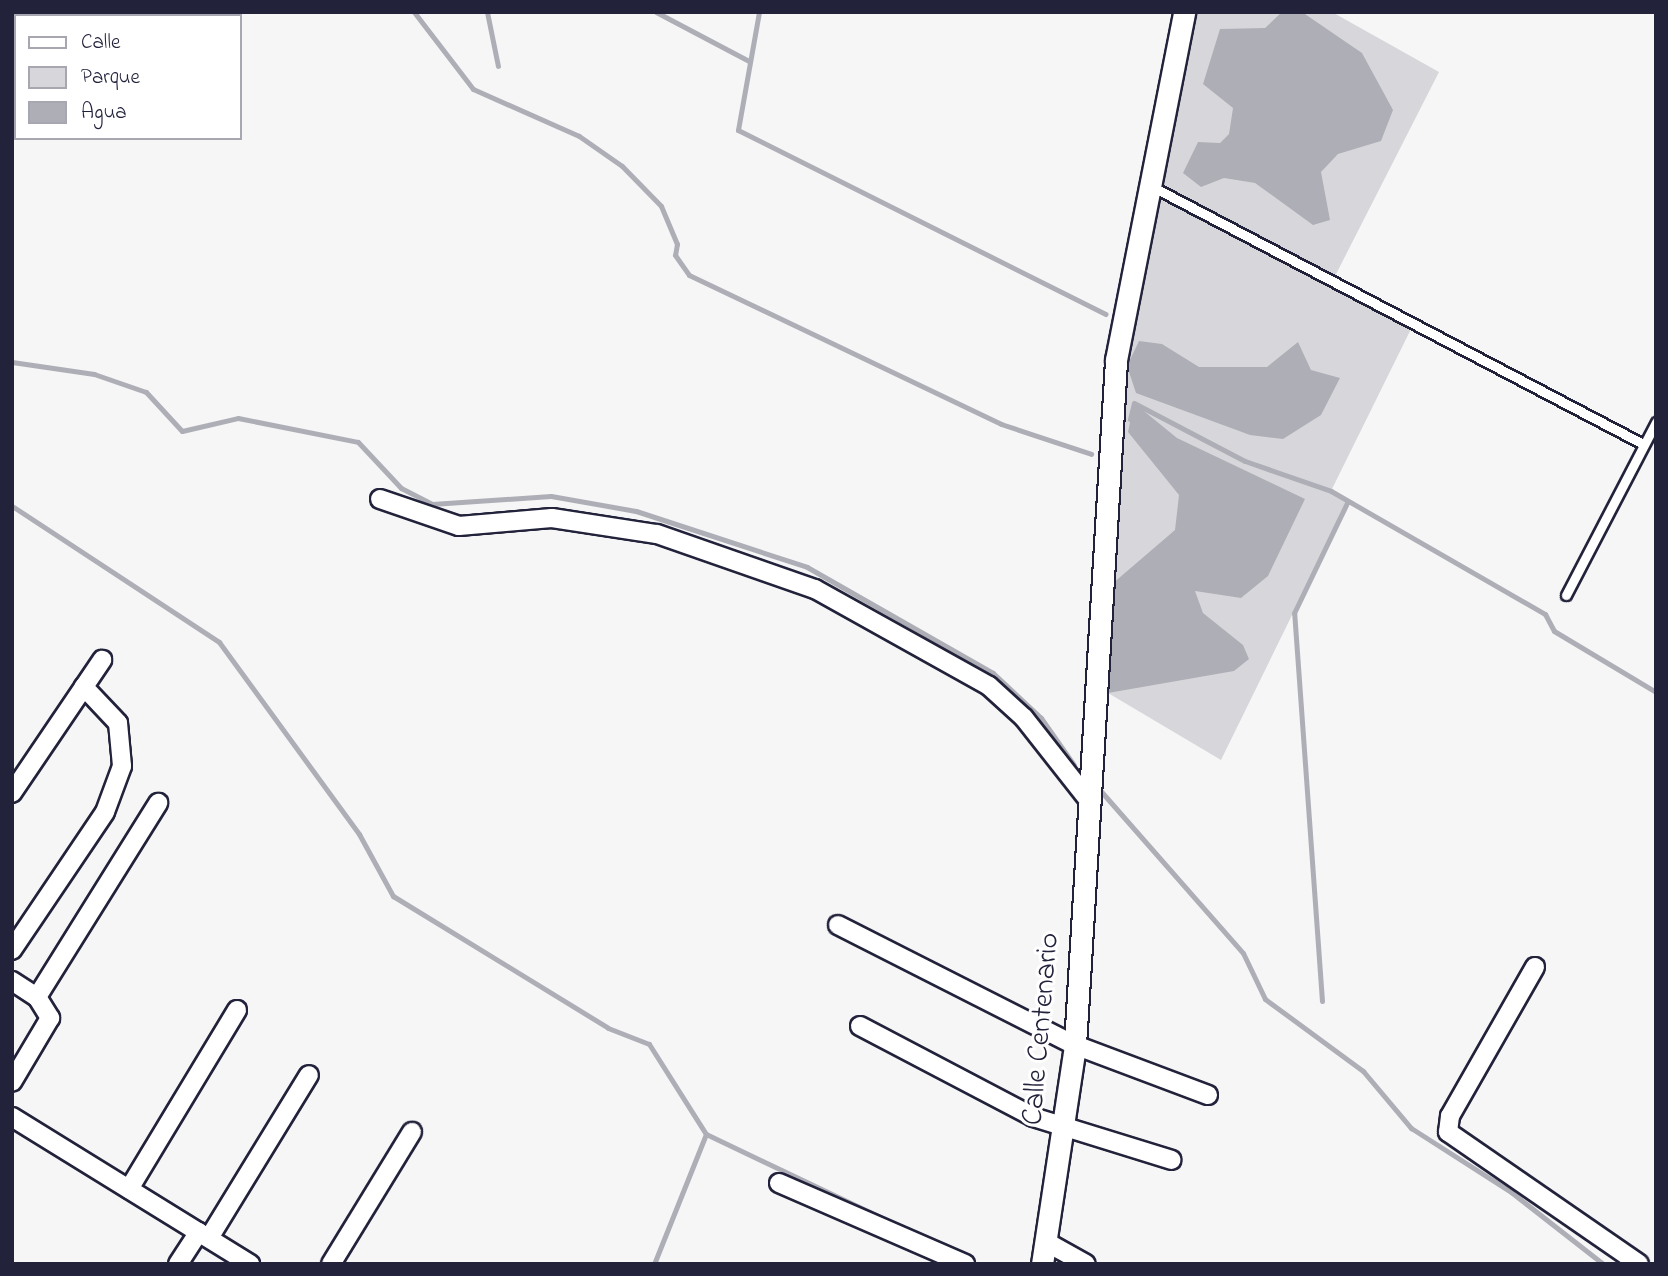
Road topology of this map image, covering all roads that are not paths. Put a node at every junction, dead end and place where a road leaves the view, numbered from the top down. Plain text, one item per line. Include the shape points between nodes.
1 (1184, 12) edge
2 (1149, 185) junction
3 (1656, 422) edge
4 (1643, 444) junction
5 (380, 499) dead end
6 (1566, 595) dead end
7 (102, 660) dead end
8 (84, 687) junction
9 (12, 793) edge
10 (1087, 798) junction
11 (158, 803) dead end
12 (838, 925) dead end
13 (12, 950) edge
14 (1535, 967) dead end
15 (12, 981) edge
16 (37, 997) junction
17 (237, 1010) dead end
18 (860, 1026) dead end
19 (1075, 1045) junction
20 (309, 1075) dead end
21 (12, 1082) edge
22 (1208, 1095) dead end
23 (12, 1117) edge
24 (1064, 1126) junction
25 (412, 1132) dead end
26 (1172, 1160) dead end
27 (779, 1183) dead end
28 (129, 1189) junction
29 (204, 1235) junction
30 (1048, 1243) junction
31 (178, 1264) edge
32 (250, 1264) edge
33 (331, 1264) edge
34 (965, 1264) edge
35 (1042, 1264) edge
36 (1086, 1264) edge
37 (1639, 1264) edge

1 - 2 street, Calle Centenario
2 - 4 lane
2 - 10 street, Calle Centenario via 1111,414
3 - 4 lane
4 - 6 lane
5 - 10 street via 459,526 552,518 657,534 815,589 989,686 1024,718
7 - 8 street
8 - 9 street
8 - 13 street via 118,723 122,765 104,812
10 - 19 street, Calle Centenario
11 - 16 street
12 - 19 street
14 - 37 street via 1450,1116 1448,1132
15 - 16 street
16 - 21 street via 49,1011 49,1025
17 - 28 street
18 - 24 street via 1033,1116
19 - 22 street
19 - 24 street, Calle Centenario
20 - 29 street
23 - 28 street
24 - 26 street
24 - 30 street, Calle Centenario
25 - 33 street
27 - 34 street
28 - 29 street
29 - 31 street
29 - 32 street
30 - 35 street, Calle Centenario
30 - 36 street

